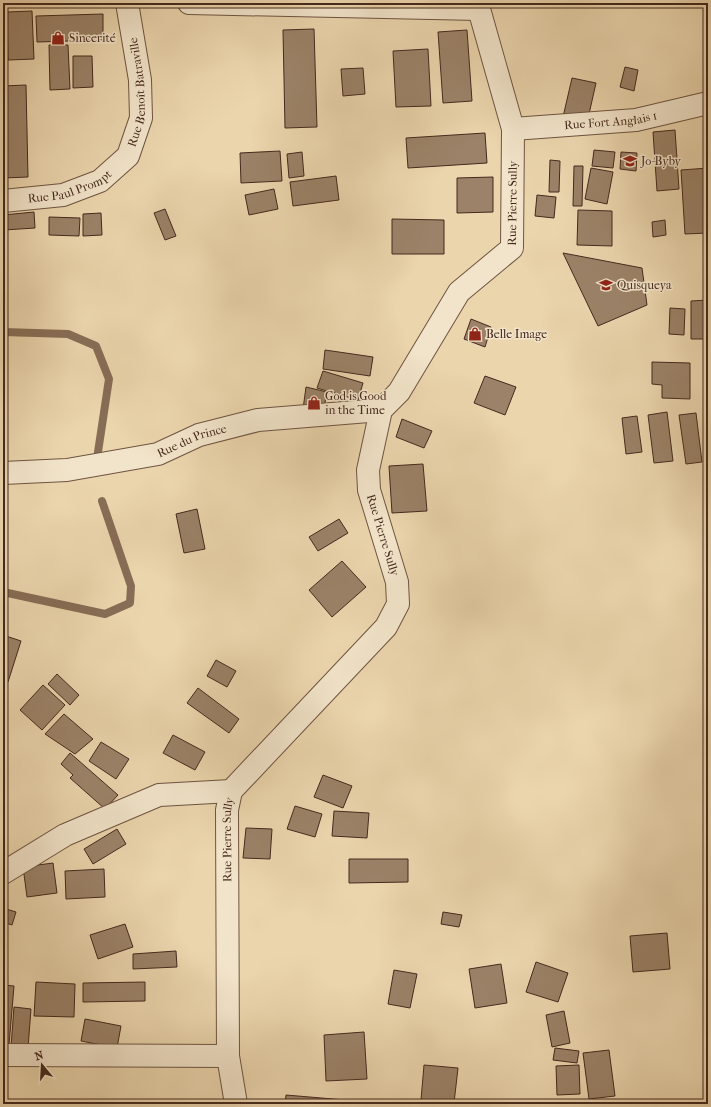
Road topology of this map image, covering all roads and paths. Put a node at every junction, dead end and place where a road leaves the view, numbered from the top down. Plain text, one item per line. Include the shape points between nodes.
1 (127, 3) edge
2 (189, 3) edge
3 (479, 6) edge
4 (708, 103) edge
5 (512, 129) junction
6 (128, 156) joint
7 (3, 201) edge
8 (381, 410) junction
9 (3, 473) edge
10 (231, 791) junction
11 (3, 873) edge
12 (3, 1055) edge
13 (228, 1056) junction
14 (236, 1104) edge

1 - 6 street, Rue Benoît Batraville via 140,80 141,118
2 - 3 street
3 - 5 street, Rue Pierre Sully
4 - 5 street, Rue Fort Anglais 1 via 636,120
5 - 8 street, Rue Pierre Sully via 512,248 459,292 399,392
6 - 7 street, Rue Paul Prompt via 100,181 63,195
8 - 9 street, Rue du Prince via 258,420 199,435 158,454 67,470
8 - 10 street, Rue Pierre Sully via 368,470 369,490 397,582 398,604 386,627
10 - 11 street via 159,795 65,835
10 - 13 street, Rue Pierre Sully via 227,810
12 - 13 street
13 - 14 street, Rue Pierre Sully

